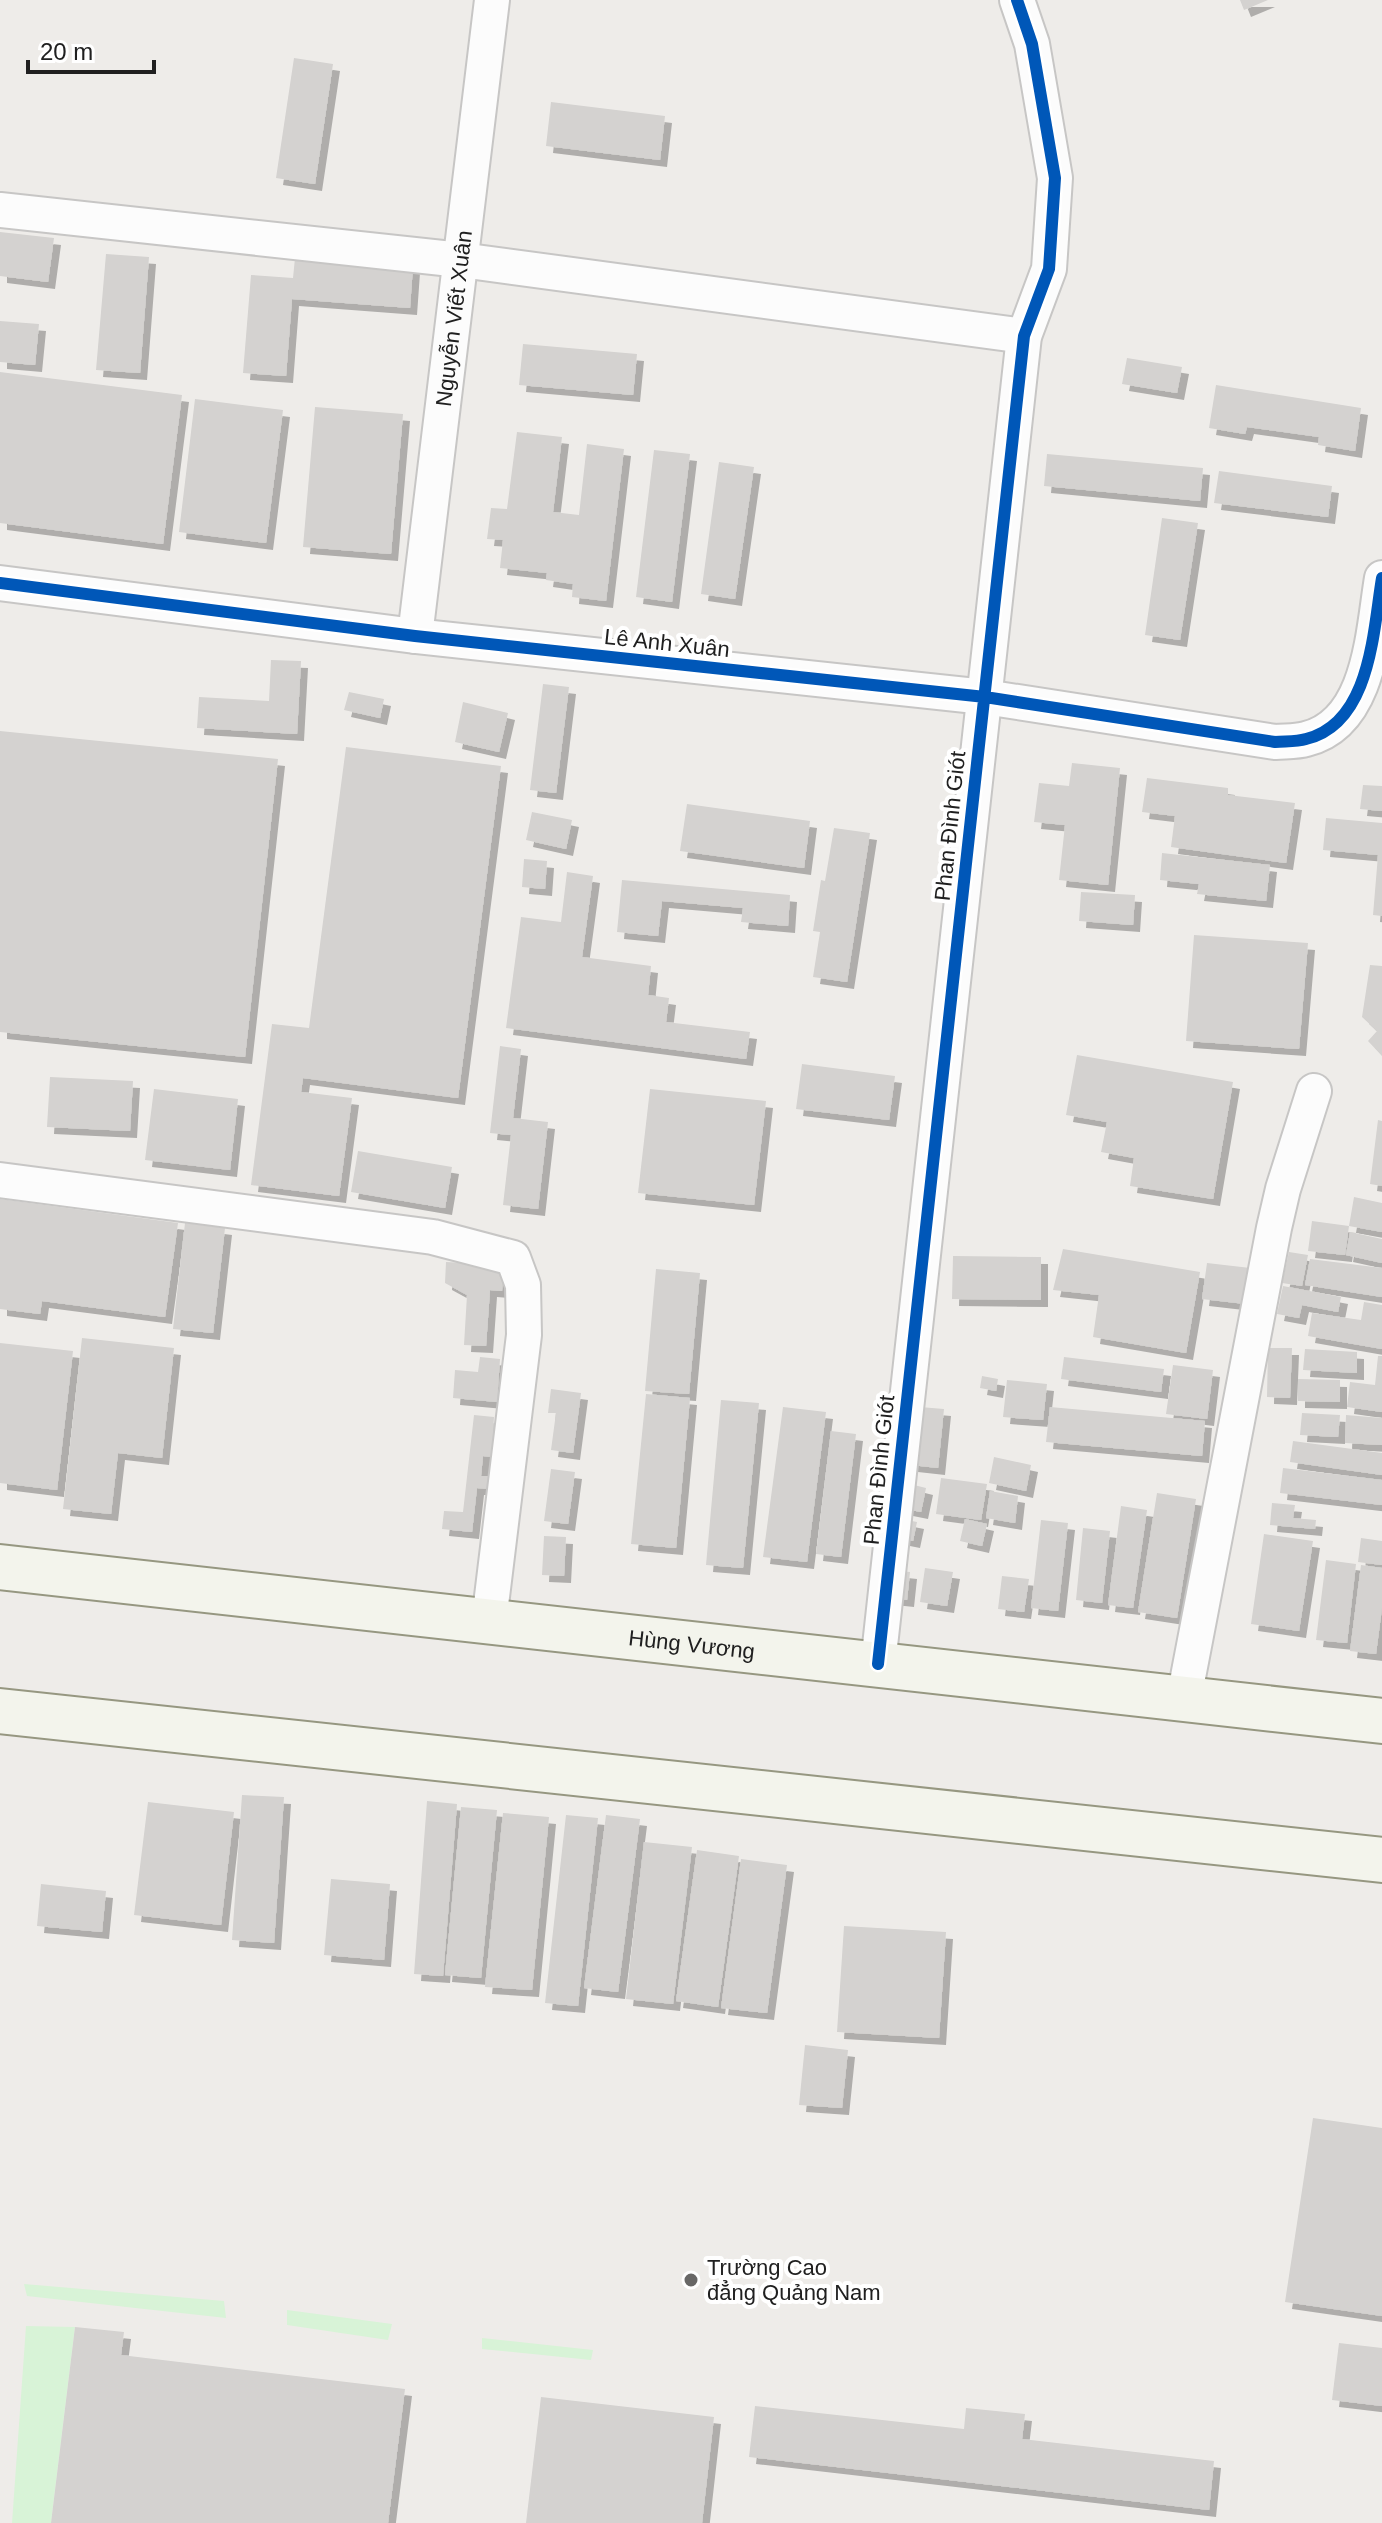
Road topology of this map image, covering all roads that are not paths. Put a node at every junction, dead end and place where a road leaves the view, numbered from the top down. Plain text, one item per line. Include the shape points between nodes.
1 (492, 0) edge
2 (1017, 0) edge
3 (0, 210) edge
4 (461, 260) junction
5 (1024, 336) junction
6 (1382, 578) edge
7 (0, 583) edge
8 (415, 636) junction
9 (985, 697) junction
10 (1314, 1091) dead end
11 (0, 1180) edge
12 (0, 1567) edge
13 (489, 1621) junction
14 (878, 1664) junction
15 (1184, 1698) junction
16 (0, 1711) edge
17 (1382, 1721) edge
18 (1382, 1860) edge

1 - 4 street, Nguyễn Viết Xuân
2 - 5 street, Phan Đình Giót via 1032,44 1055,178 1049,269
3 - 4 street
4 - 5 street
4 - 8 street, Nguyễn Viết Xuân
5 - 9 street, Phan Đình Giót
6 - 9 street, Lê Anh Xuân via 1356,699 1327,731 1306,739 1275,742
7 - 8 street, Lê Anh Xuân
8 - 9 street, Lê Anh Xuân
9 - 14 street, Phan Đình Giót
10 - 15 street via 1274,1228
11 - 13 street via 433,1237 513,1258 523,1285 524,1335
12 - 13 main road, Hùng Vương
13 - 14 main road, Hùng Vương
14 - 15 main road, Hùng Vương
15 - 17 main road, Hùng Vương
16 - 18 main road

